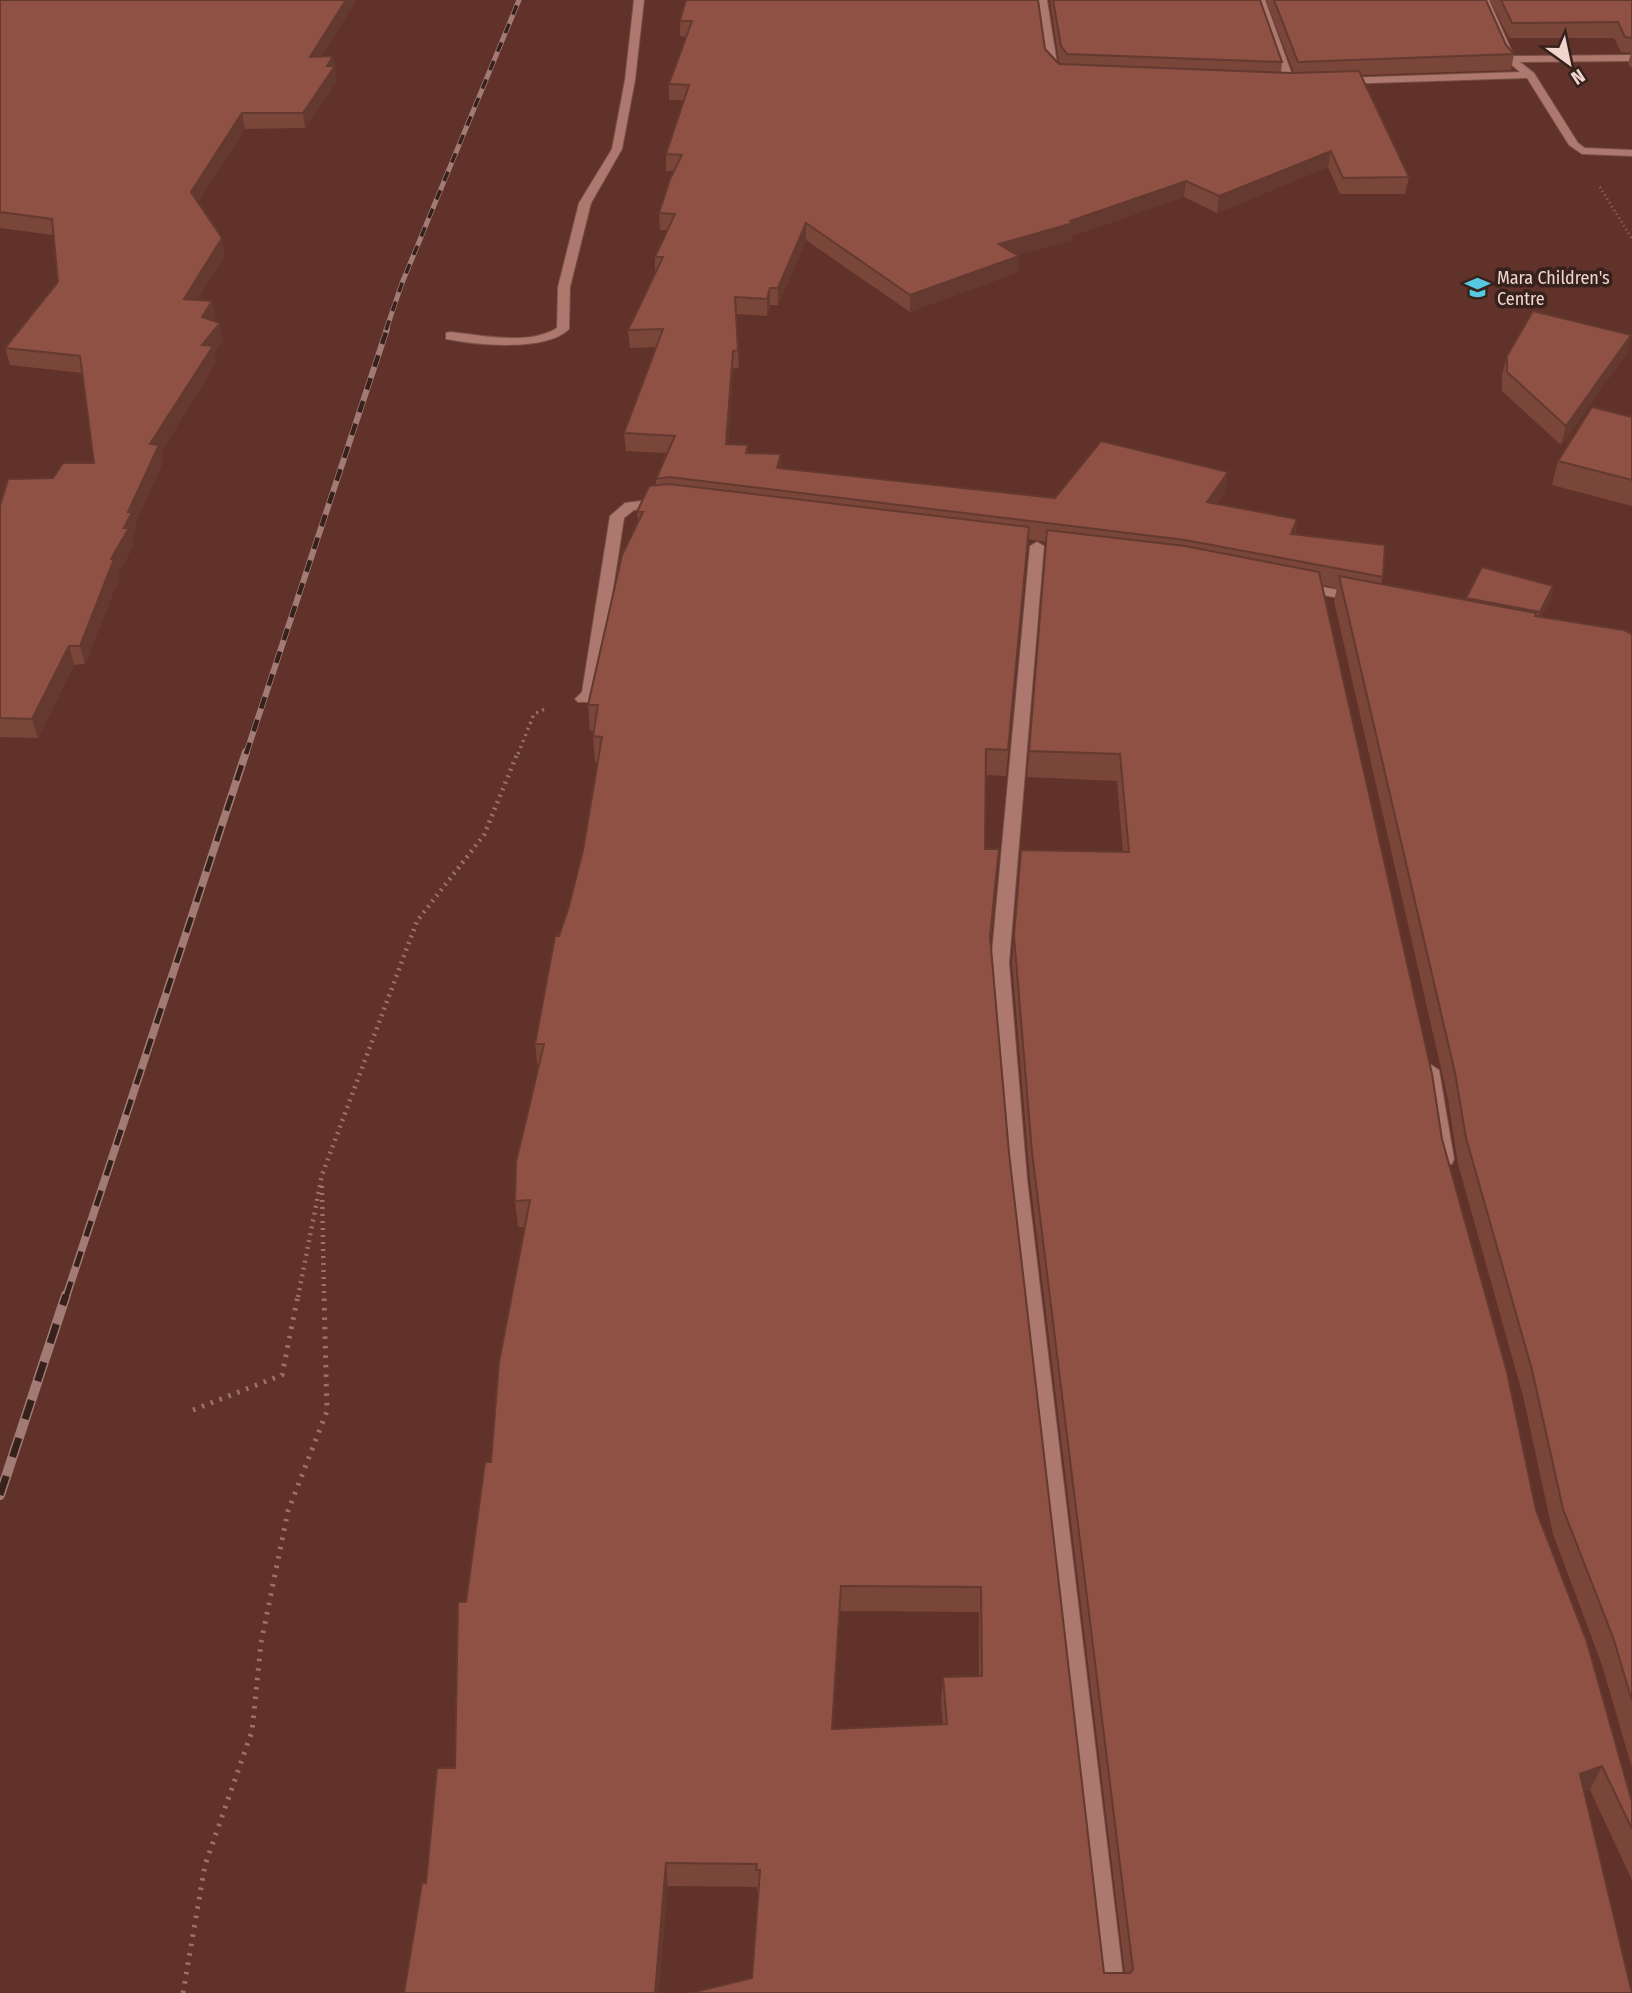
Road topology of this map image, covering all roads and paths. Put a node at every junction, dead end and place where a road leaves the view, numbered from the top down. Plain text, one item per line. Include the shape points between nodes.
1 (639, 0) edge
2 (1042, 0) edge
3 (1260, 0) edge
4 (1483, 0) edge
5 (1632, 58) edge
6 (1510, 59) junction
7 (1530, 75) junction
8 (1067, 76) edge
9 (1330, 81) edge
10 (1277, 82) edge
11 (1317, 82) edge
12 (1290, 83) junction
13 (1582, 151) junction
14 (1632, 153) edge
15 (1632, 239) edge
16 (450, 336) dead end
17 (681, 503) edge
18 (1037, 546) dead end
19 (1282, 583) edge
20 (1323, 592) junction
21 (1378, 602) edge
22 (1329, 618) edge
23 (583, 699) joint
24 (1424, 1047) edge
25 (322, 1175) junction
26 (1449, 1178) edge
27 (193, 1410) dead end
28 (183, 1993) edge
29 (1112, 1993) edge

1 - 16 street via 631,80 617,149 585,203 564,287 562,329 550,337 523,340
2 - 8 street via 1052,64
3 - 12 street
4 - 6 street
5 - 6 street
6 - 7 street
7 - 9 street
7 - 13 street
10 - 12 street
11 - 12 street
13 - 14 street
13 - 15 path
17 - 23 street via 629,506 617,516 589,693
18 - 29 street via 1000,963 1018,1179
19 - 20 street
20 - 21 street
20 - 22 street
23 - 25 path via 534,715 484,835 423,910
24 - 26 street
25 - 27 path via 282,1375
25 - 28 path via 327,1411 288,1511 261,1643 251,1731 205,1865

